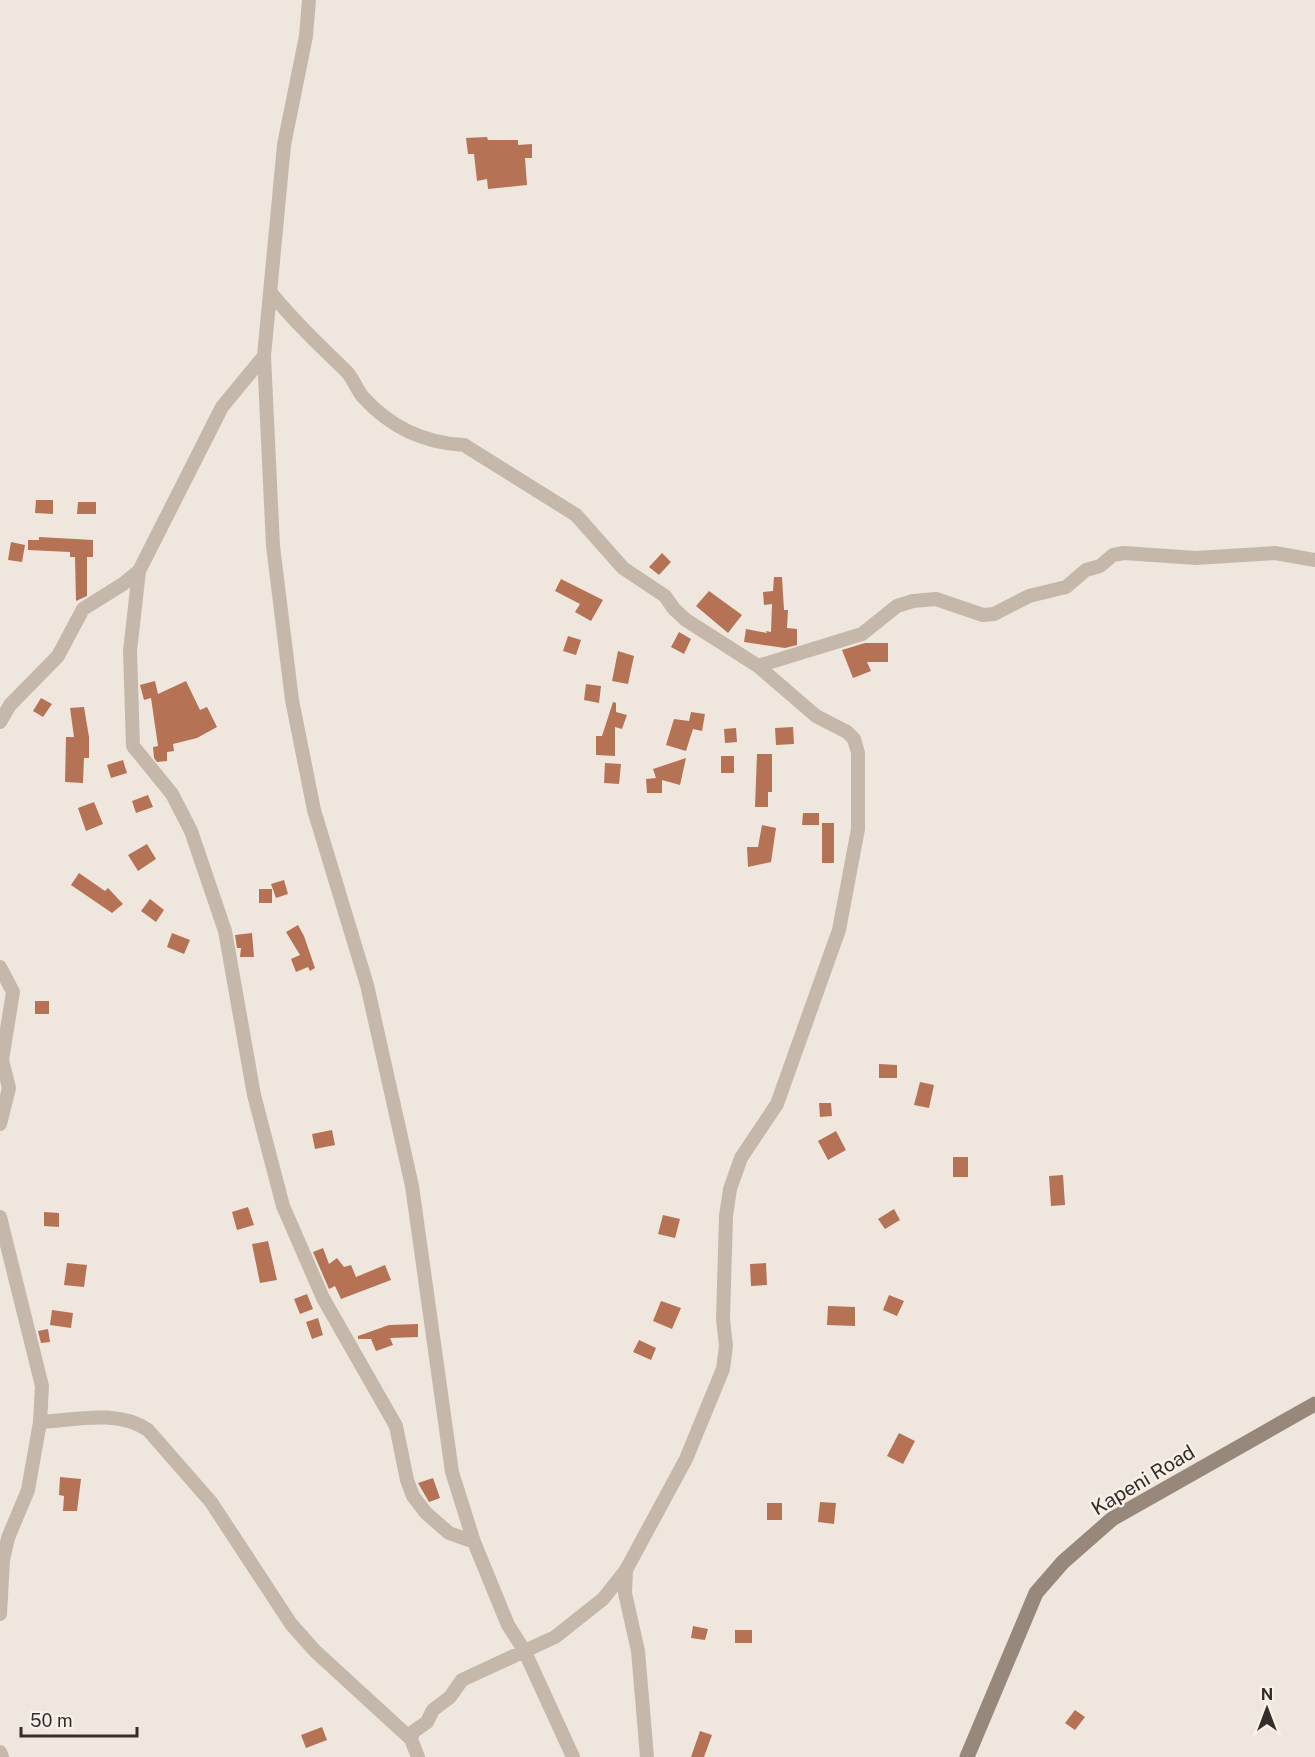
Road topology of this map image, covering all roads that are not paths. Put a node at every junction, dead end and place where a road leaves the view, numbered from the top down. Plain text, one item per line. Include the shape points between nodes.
1 (309, 0) edge
2 (271, 293) junction
3 (264, 356) junction
4 (1315, 560) edge
5 (139, 571) junction
6 (758, 666) junction
7 (0, 722) edge
8 (0, 967) edge
9 (0, 1124) edge
10 (0, 1217) edge
11 (1315, 1404) edge
12 (40, 1422) junction
13 (474, 1542) junction
14 (626, 1570) junction
15 (0, 1614) edge
16 (524, 1650) junction
17 (411, 1739) junction
18 (0, 1752) edge
19 (2, 1757) edge
20 (418, 1757) edge
21 (573, 1757) edge
22 (647, 1757) edge
23 (967, 1757) edge

1 - 2 street via 306,36 284,145
2 - 3 street
2 - 6 street via 298,326 347,372 382,417 410,433 464,445 576,515 609,555 665,596 686,620
3 - 5 street via 222,407
3 - 13 street via 273,546 292,700 314,810 367,985 412,1186 446,1443
4 - 6 street via 1275,553 1196,558 1113,555 1066,587 1029,596 994,615 982,615 936,599 913,601 897,606 862,634
5 - 7 street via 83,609 58,656 10,705
5 - 13 street via 130,651 133,746 172,794 191,831 225,931 254,1095 283,1206 323,1298 396,1426 413,1496 449,1533
6 - 14 street via 816,716 854,739 858,753 858,829 839,930 777,1104 741,1158 730,1189 723,1369 677,1478
8 - 9 street via 13,992 2,1060 9,1088
10 - 12 street via 40,1375
11 - 23 main road, Kapeni Road via 1112,1519 1063,1562 1036,1593
12 - 15 street via 28,1490 3,1560
12 - 17 street via 119,1417 148,1430 211,1502 291,1624
13 - 16 street via 508,1624
14 - 16 street via 603,1599 576,1622 555,1637
14 - 22 street via 625,1593 638,1651
16 - 17 street via 462,1680 450,1697 433,1710 427,1722 413,1732
16 - 21 street
17 - 20 street
18 - 19 street

